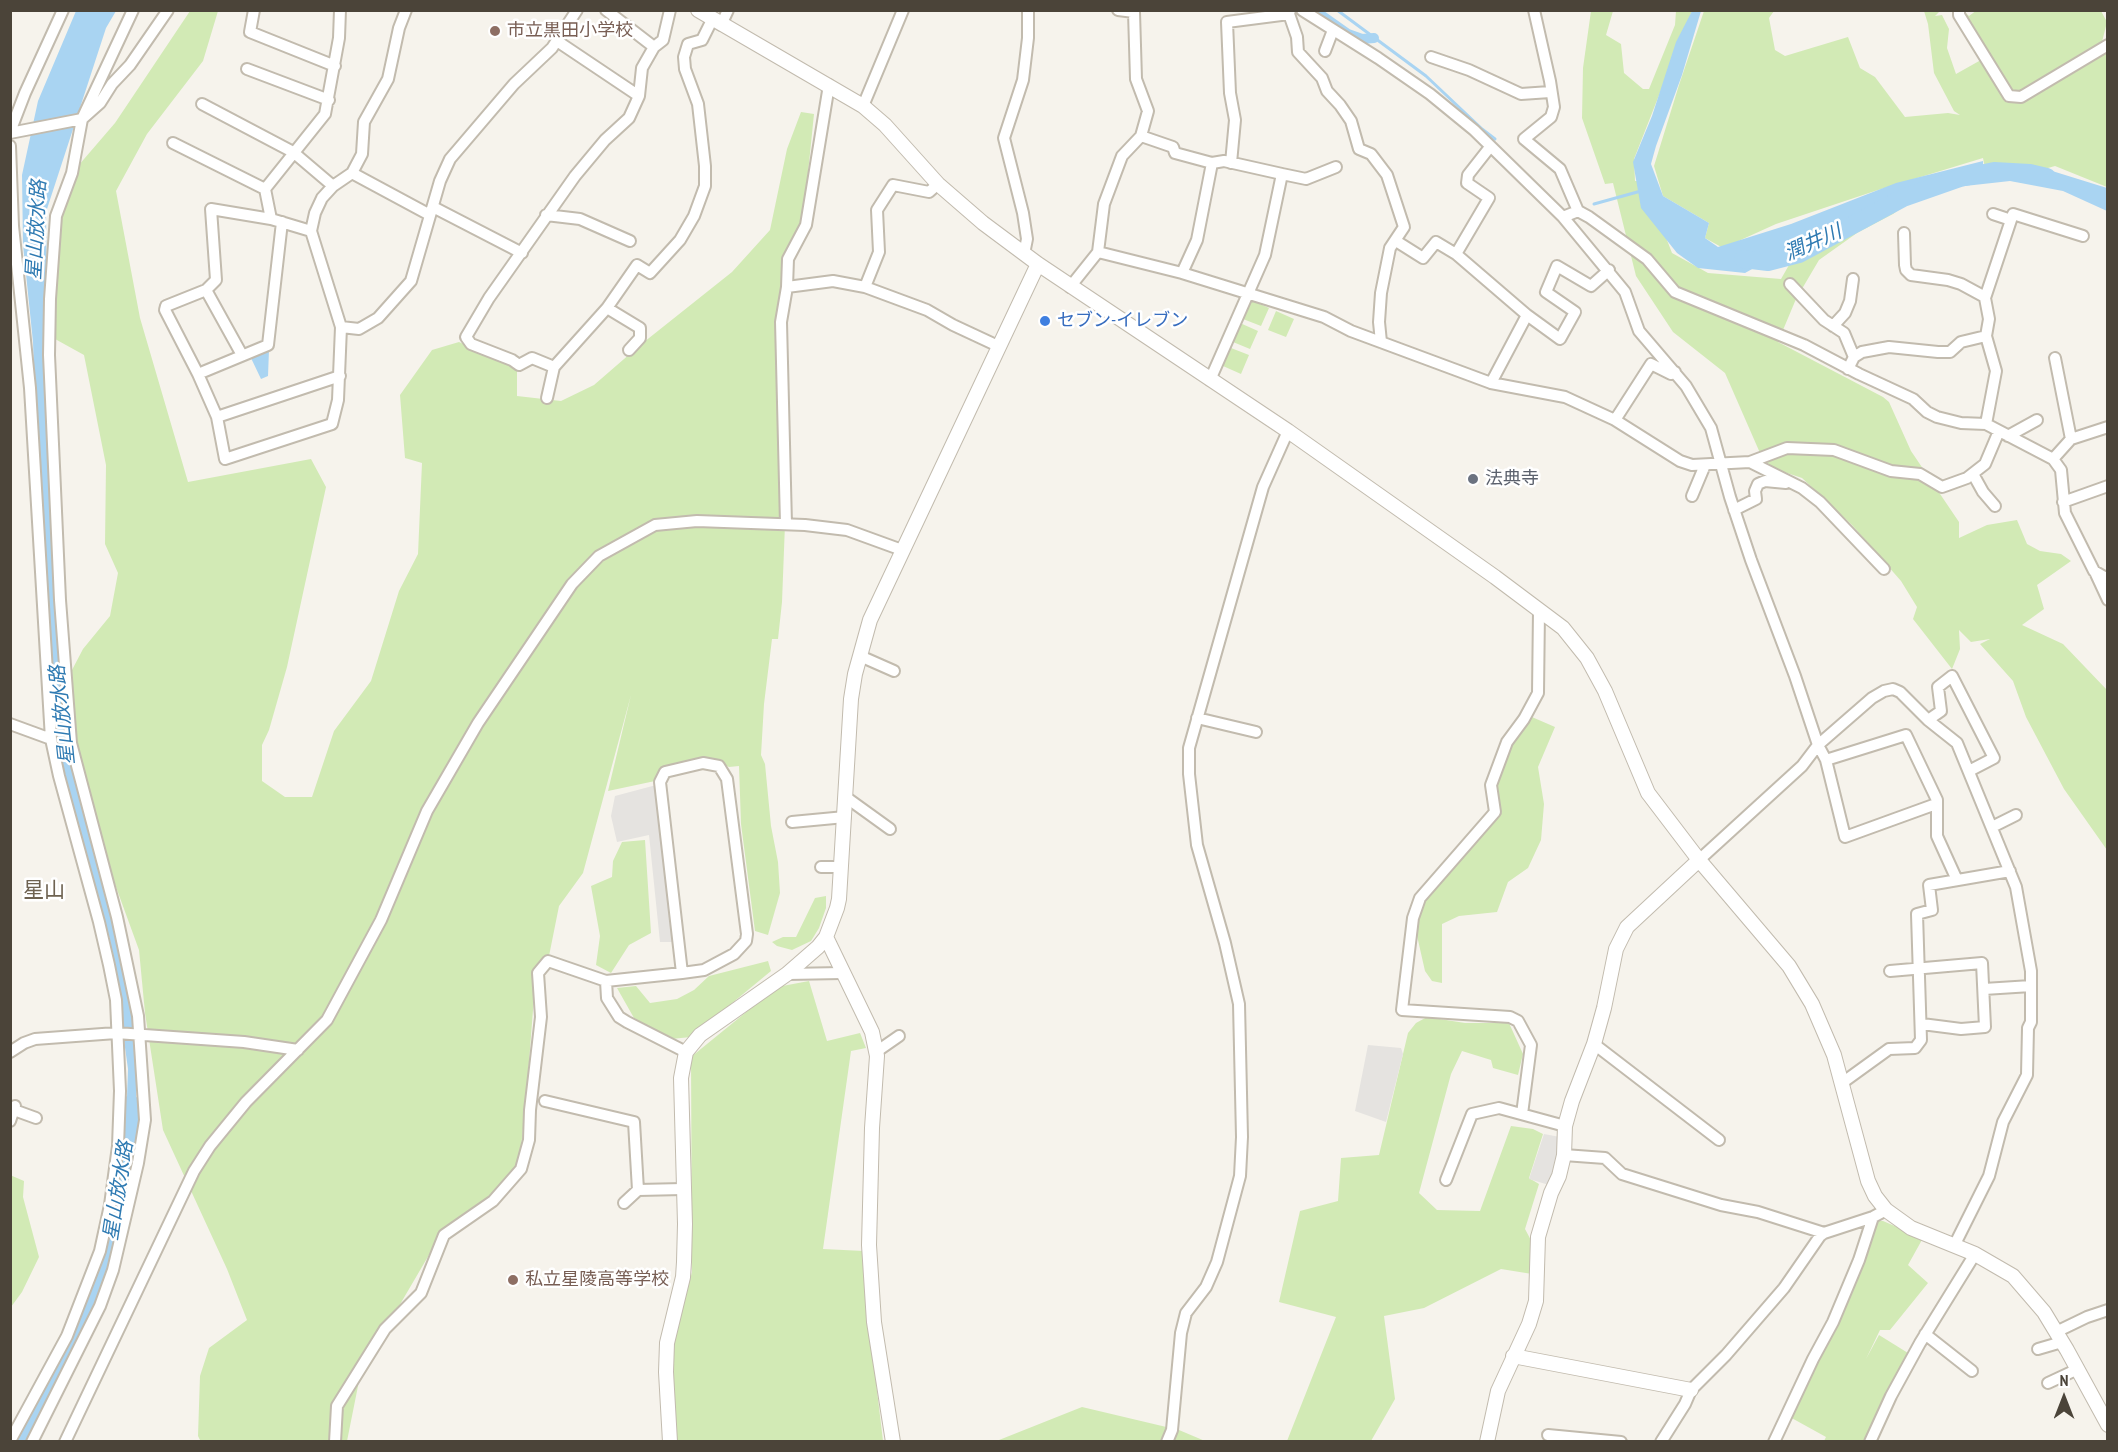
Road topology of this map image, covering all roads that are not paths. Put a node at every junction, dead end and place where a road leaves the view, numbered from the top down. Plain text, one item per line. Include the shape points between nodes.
1 (63, 10) edge
2 (133, 10) edge
3 (168, 10) edge
4 (254, 10) edge
5 (340, 10) edge
6 (406, 10) edge
7 (577, 10) edge
8 (606, 10) edge
9 (670, 10) edge
10 (698, 10) edge
11 (728, 10) edge
12 (903, 10) edge
13 (1028, 10) edge
14 (1118, 10) edge
15 (1302, 10) edge
16 (1534, 10) edge
17 (1959, 10) edge
18 (1289, 12) edge
19 (716, 22) junction
20 (1333, 30) junction
21 (557, 41) junction
22 (2108, 45) edge
23 (654, 47) junction
24 (1325, 51) dead end
25 (1431, 57) dead end
26 (335, 66) junction
27 (247, 69) dead end
28 (829, 84) junction
29 (1550, 92) junction
30 (639, 96) junction
31 (329, 100) junction
32 (202, 104) dead end
33 (863, 106) junction
34 (82, 119) junction
35 (10, 132) edge
36 (1141, 136) junction
37 (173, 143) dead end
38 (10, 146) edge
39 (1490, 147) junction
40 (293, 152) junction
41 (1212, 163) junction
42 (1231, 163) junction
43 (1336, 167) dead end
44 (352, 173) junction
45 (1282, 174) junction
46 (938, 184) junction
47 (333, 186) junction
48 (265, 189) junction
49 (432, 211) junction
50 (1578, 211) junction
51 (1994, 214) dead end
52 (546, 215) junction
53 (1563, 218) junction
54 (271, 219) junction
55 (2011, 220) junction
56 (282, 222) junction
57 (311, 231) junction
58 (1904, 233) dead end
59 (2083, 236) dead end
60 (630, 241) dead end
61 (1396, 241) junction
62 (1098, 252) junction
63 (522, 253) junction
64 (1024, 254) junction
65 (1456, 254) junction
66 (1038, 264) junction
67 (1609, 270) junction
68 (1182, 273) junction
69 (1853, 279) dead end
70 (1790, 284) dead end
71 (787, 287) junction
72 (865, 287) junction
73 (1071, 287) junction
74 (206, 290) junction
75 (1249, 293) junction
76 (1985, 297) junction
77 (10, 306) edge
78 (607, 308) junction
79 (22, 310) junction
80 (1527, 315) junction
81 (1833, 326) junction
82 (341, 327) junction
83 (1986, 336) junction
84 (1381, 342) junction
85 (998, 346) junction
86 (629, 350) dead end
87 (242, 355) junction
88 (1854, 357) junction
89 (2055, 357) dead end
90 (554, 366) junction
91 (1848, 369) junction
92 (1675, 372) junction
93 (198, 374) junction
94 (340, 376) junction
95 (1210, 380) junction
96 (1491, 383) junction
97 (547, 398) dead end
98 (217, 417) junction
99 (1615, 420) junction
100 (2037, 420) dead end
101 (1986, 424) junction
102 (2108, 427) edge
103 (1288, 431) junction
104 (2004, 434) junction
105 (2071, 439) junction
106 (2053, 459) junction
107 (1750, 462) junction
108 (1705, 465) junction
109 (1721, 465) junction
110 (1973, 474) junction
111 (1792, 483) junction
112 (2108, 486) edge
113 (1692, 496) dead end
114 (2063, 502) junction
115 (1995, 506) dead end
116 (1734, 510) junction
117 (786, 524) junction
118 (902, 550) junction
119 (1884, 569) dead end
120 (2094, 571) junction
121 (2108, 579) edge
122 (2108, 600) edge
123 (1539, 611) junction
124 (860, 656) junction
125 (894, 671) dead end
126 (1197, 718) junction
127 (1928, 720) junction
128 (10, 724) edge
129 (1256, 732) dead end
130 (51, 739) junction
131 (1818, 746) junction
132 (1826, 760) junction
133 (1969, 771) junction
134 (847, 798) junction
135 (1936, 804) junction
136 (2016, 815) dead end
137 (845, 817) junction
138 (792, 822) dead end
139 (1992, 827) junction
140 (890, 830) dead end
141 (1699, 860) junction
142 (821, 867) dead end
143 (841, 867) junction
144 (2010, 871) junction
145 (1957, 880) junction
146 (826, 937) junction
147 (1918, 970) junction
148 (1890, 971) dead end
149 (682, 972) junction
150 (842, 973) junction
151 (787, 974) junction
152 (606, 981) junction
153 (2031, 986) junction
154 (1984, 989) junction
155 (1922, 1024) junction
156 (116, 1033) junction
157 (141, 1034) junction
158 (899, 1036) dead end
159 (1594, 1044) junction
160 (298, 1050) junction
161 (10, 1052) edge
162 (686, 1052) junction
163 (876, 1052) junction
164 (1842, 1083) junction
165 (545, 1101) dead end
166 (13, 1112) edge
167 (1522, 1114) junction
168 (36, 1119) dead end
169 (1565, 1126) junction
170 (1719, 1140) dead end
171 (1564, 1155) junction
172 (1446, 1179) dead end
173 (683, 1189) junction
174 (638, 1190) junction
175 (624, 1203) dead end
176 (1886, 1210) junction
177 (1873, 1217) junction
178 (1824, 1233) junction
179 (1953, 1245) junction
180 (1975, 1254) junction
181 (2108, 1310) edge
182 (1925, 1334) junction
183 (2059, 1337) junction
184 (2038, 1349) dead end
185 (1513, 1356) junction
186 (2078, 1369) junction
187 (1972, 1371) dead end
188 (2048, 1383) dead end
189 (1691, 1390) junction
190 (2108, 1425) edge
191 (1548, 1435) dead end
192 (10, 1441) edge
193 (32, 1442) edge
194 (65, 1442) edge
195 (335, 1442) edge
196 (670, 1442) edge
197 (893, 1442) edge
198 (1167, 1442) edge
199 (1487, 1442) edge
200 (1621, 1442) edge
201 (1661, 1442) edge
202 (1774, 1442) edge
203 (1870, 1442) edge

1 - 35 street
2 - 34 street
3 - 34 street via 100,103
4 - 26 street via 250,32
5 - 26 street
6 - 44 street via 388,79 363,122 362,154
7 - 21 street
8 - 23 street
9 - 23 street via 663,40
10 - 19 street
11 - 19 street
12 - 33 street
13 - 64 street via 1023,80 1004,138 1023,213 1027,239
14 - 36 street via 1134,12 1136,79 1148,111
15 - 20 street
16 - 29 street
17 - 22 street via 2009,96 2021,97
18 - 42 street via 1227,22 1230,93 1236,120
18 - 61 street via 1298,52 1322,78 1327,91 1351,121 1359,149 1371,154 1387,175 1404,227
19 - 28 street
19 - 78 street via 702,40 688,44 684,57 698,104 705,166 705,186 694,216 680,240 650,273 637,265
20 - 24 street
20 - 39 street via 1430,94
21 - 30 street
21 - 49 street via 450,159
23 - 30 street via 642,68
25 - 29 street via 1521,94
26 - 31 street
27 - 31 street
28 - 33 street
28 - 71 street via 806,225 788,259
29 - 50 street via 1554,107 1551,117 1524,139 1560,169
30 - 52 street via 628,118 574,176
31 - 40 street via 325,114
32 - 40 street
33 - 46 street
34 - 35 street
34 - 157 street via 72,173 56,216 50,299 60,600 71,743 117,917
36 - 41 street via 1173,147 1175,153
36 - 62 street via 1122,156 1104,204
37 - 48 street
38 - 79 street
39 - 53 street
39 - 65 street via 1468,175 1467,183 1489,198
40 - 47 street
40 - 48 street
41 - 42 street
41 - 68 street via 1197,240
42 - 45 street
43 - 45 street via 1306,179
44 - 47 street
44 - 49 street
45 - 75 street via 1265,255
46 - 64 street
46 - 72 street via 929,192 893,184 877,210 879,252
47 - 57 street via 322,198
48 - 54 street
49 - 63 street
49 - 82 street via 411,281 378,318 359,329
50 - 53 street
50 - 91 street via 1647,259 1675,292 1804,345
51 - 55 street
52 - 60 street via 580,219
52 - 63 street
53 - 67 street
54 - 56 street
54 - 74 street via 211,209 217,275
55 - 59 street via 2013,214
55 - 76 street
56 - 57 street
56 - 87 street via 268,345
57 - 82 street
58 - 76 street via 1905,265 1911,275 1948,280
61 - 65 street via 1423,258 1436,242
61 - 84 street via 1390,248 1381,293
62 - 68 street
62 - 73 street
63 - 90 street via 466,337 471,344 519,365 532,358
64 - 66 street
65 - 80 street
66 - 73 street
66 - 85 street
67 - 80 street via 1591,286 1557,266 1546,292 1575,312 1560,339
67 - 92 street via 1626,292 1639,331
68 - 75 street
69 - 81 street via 1850,302
70 - 81 street
71 - 72 street via 833,281
71 - 117 street via 781,322
72 - 85 street via 927,310
73 - 95 street
74 - 87 street
74 - 93 street via 166,306 165,310
75 - 84 street via 1324,317
75 - 95 street
76 - 83 street via 1989,320
77 - 79 street
78 - 86 street via 640,328 640,338
78 - 90 street
79 - 130 street
80 - 96 street
81 - 88 street via 1844,333
82 - 94 street
83 - 88 street via 1961,342 1950,352 1889,347
83 - 101 street via 1996,371
84 - 96 street
85 - 118 street
87 - 93 street
88 - 91 street
89 - 105 street
90 - 97 street
91 - 101 street via 1913,399 1937,417
92 - 99 street via 1671,374 1651,364
92 - 109 street via 1711,428
93 - 98 street
94 - 98 street
94 - 98 street via 332,424 225,459
95 - 103 street
96 - 99 street via 1565,397
99 - 108 street via 1680,461
100 - 104 street
101 - 104 street
102 - 105 street
103 - 123 street
103 - 126 street via 1263,487
104 - 106 street
104 - 110 street via 1985,464
105 - 106 street
106 - 114 street via 2061,470
107 - 109 street
107 - 110 street via 1787,448 1834,450 1891,471 1920,474 1942,487
107 - 111 street
108 - 109 street
108 - 113 street
109 - 116 street
110 - 115 street
111 - 116 street via 1758,484 1756,499
111 - 119 street via 1820,502
112 - 114 street
114 - 120 street
116 - 131 street
117 - 118 street via 847,530
117 - 160 street via 697,521 655,525 599,556 572,584 478,723 428,811 381,921 327,1020
118 - 124 street via 870,620
120 - 121 street
120 - 122 street
123 - 141 street via 1563,628 1587,658 1648,794
123 - 167 street via 1539,693 1507,742 1491,785 1495,812 1420,898 1413,918 1402,1010 1510,1017 1518,1021 1531,1045
124 - 125 street
124 - 134 street via 851,699
126 - 129 street
126 - 198 street via 1189,748 1189,774 1200,856 1239,1004 1242,1137 1240,1176 1217,1262 1206,1287 1186,1313 1181,1333 1172,1430
127 - 131 street via 1900,692 1884,691
127 - 133 street via 1957,743
127 - 133 street via 1941,711 1938,687 1952,676 1994,758
128 - 130 street
130 - 156 street via 107,954 116,1000
131 - 132 street
131 - 141 street via 1802,766
132 - 135 street via 1906,735
132 - 135 street via 1845,837
133 - 139 street
134 - 137 street
134 - 140 street
135 - 145 street via 1937,836
136 - 139 street
137 - 138 street
137 - 143 street
139 - 144 street
141 - 159 street via 1627,927 1616,949
141 - 164 street via 1789,966 1824,1028
142 - 143 street
143 - 146 street via 837,908
144 - 145 street
144 - 153 street
145 - 147 street via 1929,885 1932,910 1917,914
146 - 150 street
146 - 151 street
147 - 148 street
147 - 154 street via 1982,963
147 - 155 street
149 - 149 street via 660,782 665,772 703,763 719,766 727,778 747,934 734,954 704,970
149 - 152 street
150 - 151 street
150 - 163 street via 872,1032
151 - 162 street via 700,1035
152 - 162 street via 607,998 619,1017
152 - 195 street via 548,961 538,973 541,1017 529,1140 521,1169 493,1201 444,1235 421,1293 385,1329 337,1406
153 - 154 street
153 - 179 street via 2027,1075 2003,1122 1989,1176
154 - 155 street via 1985,1028
155 - 164 street via 1921,1040 1915,1048 1888,1049
156 - 157 street
156 - 161 street via 35,1039
156 - 192 street via 118,1146 99,1251 67,1336
157 - 160 street
157 - 193 street via 145,1120 113,1270 100,1306
158 - 163 street
159 - 169 street
159 - 170 street
160 - 194 street via 246,1102 194,1170
162 - 173 street via 681,1078
163 - 197 street via 869,1245 874,1322
164 - 176 street via 1868,1181
165 - 174 street via 634,1122
166 - 168 street
167 - 169 street
167 - 172 street via 1499,1108 1472,1114
169 - 171 street
171 - 178 street via 1605,1158 1622,1174
171 - 185 street via 1538,1237 1536,1301
173 - 174 street
173 - 196 street via 683,1277 667,1343
174 - 175 street
176 - 177 street
176 - 179 street via 1911,1228
177 - 178 street
177 - 202 street via 1833,1322
178 - 189 street via 1784,1288
179 - 180 street
180 - 182 street
180 - 183 street via 2013,1276 2032,1295
181 - 183 street via 2087,1317
182 - 187 street
182 - 203 street via 1890,1396
183 - 184 street
183 - 186 street
185 - 189 street
185 - 199 street via 1498,1391
186 - 188 street
186 - 190 street
189 - 201 street
191 - 200 street

